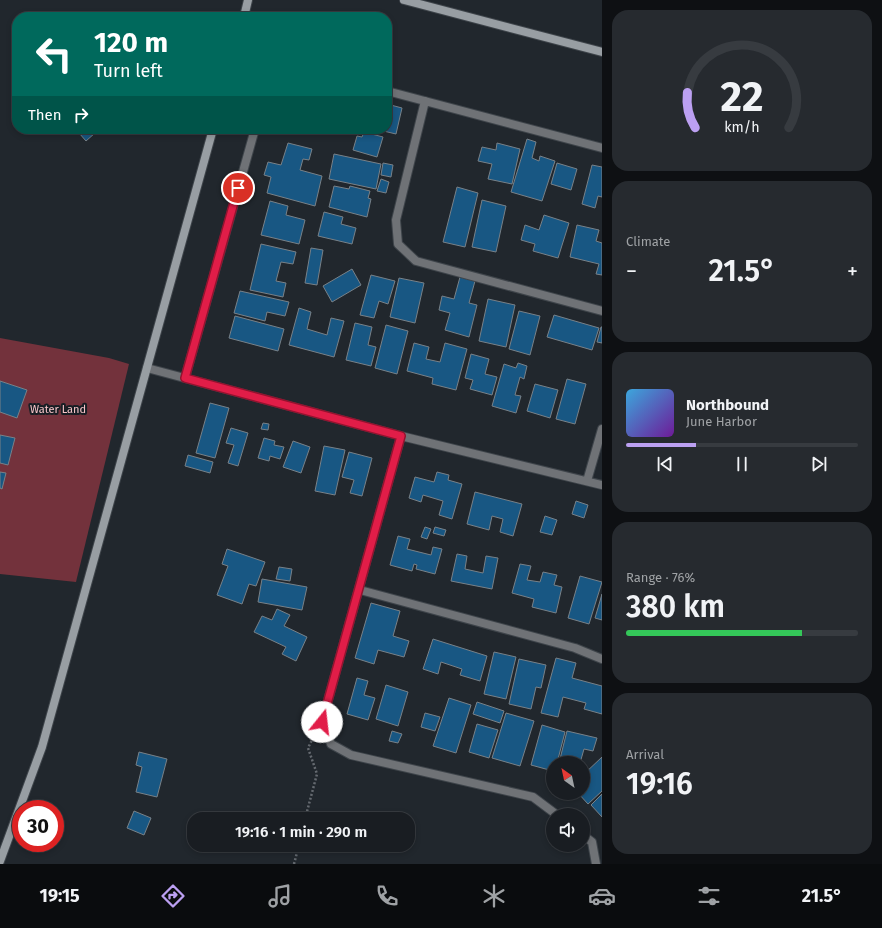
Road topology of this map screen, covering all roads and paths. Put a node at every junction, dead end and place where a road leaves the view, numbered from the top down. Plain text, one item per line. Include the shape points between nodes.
1 (248, 0) edge
2 (404, 0) edge
3 (245, 12) edge
4 (602, 52) edge
5 (392, 92) edge
6 (425, 101) junction
7 (212, 134) edge
8 (254, 134) edge
9 (602, 148) edge
10 (602, 311) edge
11 (147, 368) junction
12 (185, 378) junction
13 (602, 429) edge
14 (401, 436) junction
15 (587, 481) junction
16 (602, 485) edge
17 (360, 590) junction
18 (602, 659) edge
19 (322, 722) junction
20 (548, 808) edge
21 (307, 812) edge
22 (590, 840) edge
23 (297, 852) edge
24 (0, 861) edge
25 (294, 864) edge
26 (596, 864) edge

1 - 3 street
2 - 4 street
5 - 6 street
6 - 9 street
6 - 10 street via 396,220 398,244 416,261
7 - 11 street
8 - 12 street
11 - 12 street
11 - 24 street via 42,747
12 - 14 street
13 - 15 street
14 - 15 street
14 - 17 street
15 - 16 street
17 - 18 street via 575,648
17 - 19 street
19 - 20 street via 331,744 351,755 533,797
19 - 21 path via 308,748 317,774
22 - 26 street
23 - 25 path

